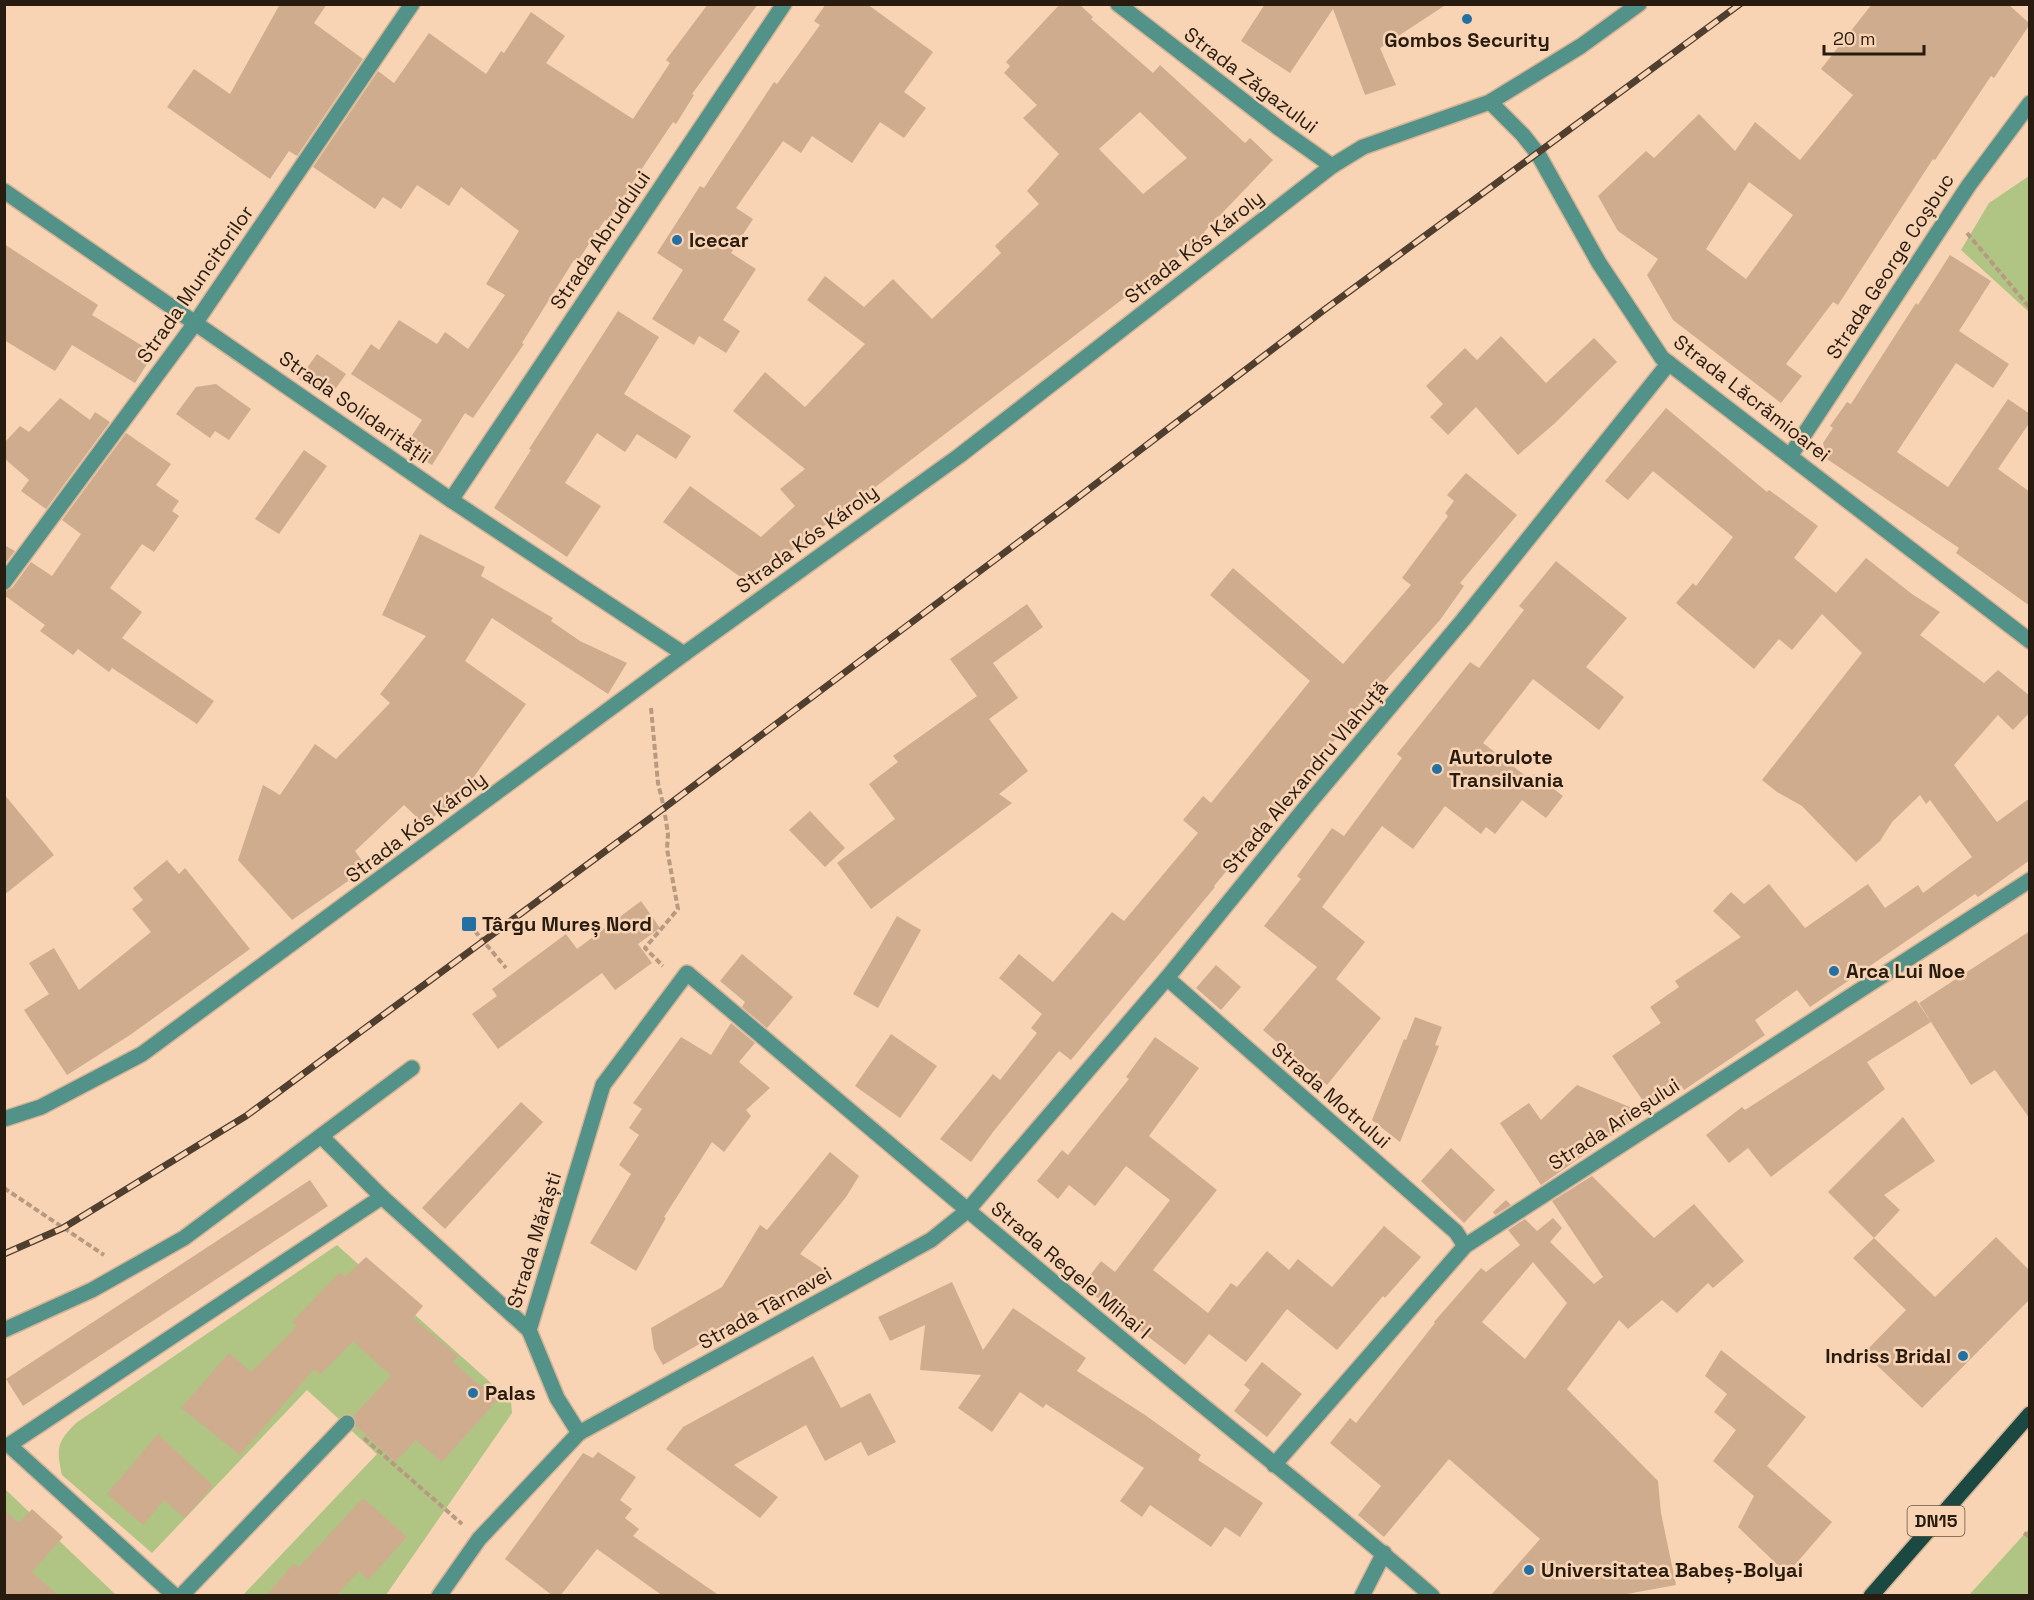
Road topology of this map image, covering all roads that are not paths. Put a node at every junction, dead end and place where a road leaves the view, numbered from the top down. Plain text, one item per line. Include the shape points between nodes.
1 (412, 4) edge
2 (784, 4) edge
3 (1118, 4) edge
4 (1639, 4) edge
5 (1490, 102) junction
6 (2030, 103) edge
7 (1332, 166) junction
8 (4, 191) edge
9 (196, 322) junction
10 (1669, 363) junction
11 (1790, 456) junction
12 (451, 500) junction
13 (4, 582) edge
14 (2030, 640) edge
15 (684, 654) junction
16 (2030, 880) edge
17 (687, 973) joint
18 (1167, 978) junction
19 (412, 1068) dead end
20 (4, 1119) edge
21 (321, 1136) junction
22 (382, 1197) junction
23 (966, 1211) junction
24 (1465, 1246) junction
25 (4, 1330) edge
26 (529, 1330) junction
27 (2030, 1414) edge
28 (347, 1423) road end
29 (579, 1433) junction
30 (7, 1447) edge
31 (1274, 1465) junction
32 (1384, 1553) junction
33 (175, 1596) edge
34 (182, 1596) edge
35 (439, 1596) edge
36 (1362, 1596) edge
37 (1432, 1596) edge
38 (1871, 1596) edge

1 - 9 street, Strada Muncitorilor
2 - 12 street, Strada Abrudului
3 - 7 street, Strada Zăgazului
4 - 5 street, Strada Kós Károly via 1581,46
5 - 7 street, Strada Kós Károly via 1363,147
5 - 10 street, Strada Lăcrămioarei via 1538,154 1599,263
6 - 11 street, Strada George Coșbuc via 1969,185
7 - 15 street, Strada Kós Károly via 959,456
8 - 9 street, Strada Solidarității
9 - 12 street, Strada Solidarității
9 - 13 street, Strada Muncitorilor
10 - 11 street, Strada Lăcrămioarei
10 - 18 street, Strada Alexandru Vlahuță
11 - 14 street, Strada Lăcrămioarei
12 - 15 street, Strada Solidarității
15 - 20 street, Strada Kós Károly via 142,1054 41,1107
16 - 24 street, Strada Arieșului
17 - 23 street, Strada Regele Mihai I
17 - 26 street, Strada Mărăști via 603,1085
18 - 23 street, Strada Alexandru Vlahuță
18 - 24 street, Strada Motrului via 1456,1232
19 - 21 street
21 - 22 street
21 - 25 street via 184,1238 92,1290
22 - 26 street
22 - 30 street
23 - 29 street, Strada Târnavei via 931,1240
23 - 31 street, Strada Regele Mihai I
24 - 31 street, Strada Arieșului
26 - 29 street, Strada Mărăști via 557,1398
27 - 38 main road, DN15
28 - 34 street
29 - 35 street via 479,1539
30 - 33 street
31 - 32 street, Strada Regele Mihai I
32 - 36 street
32 - 37 street, Strada Regele Mihai I

